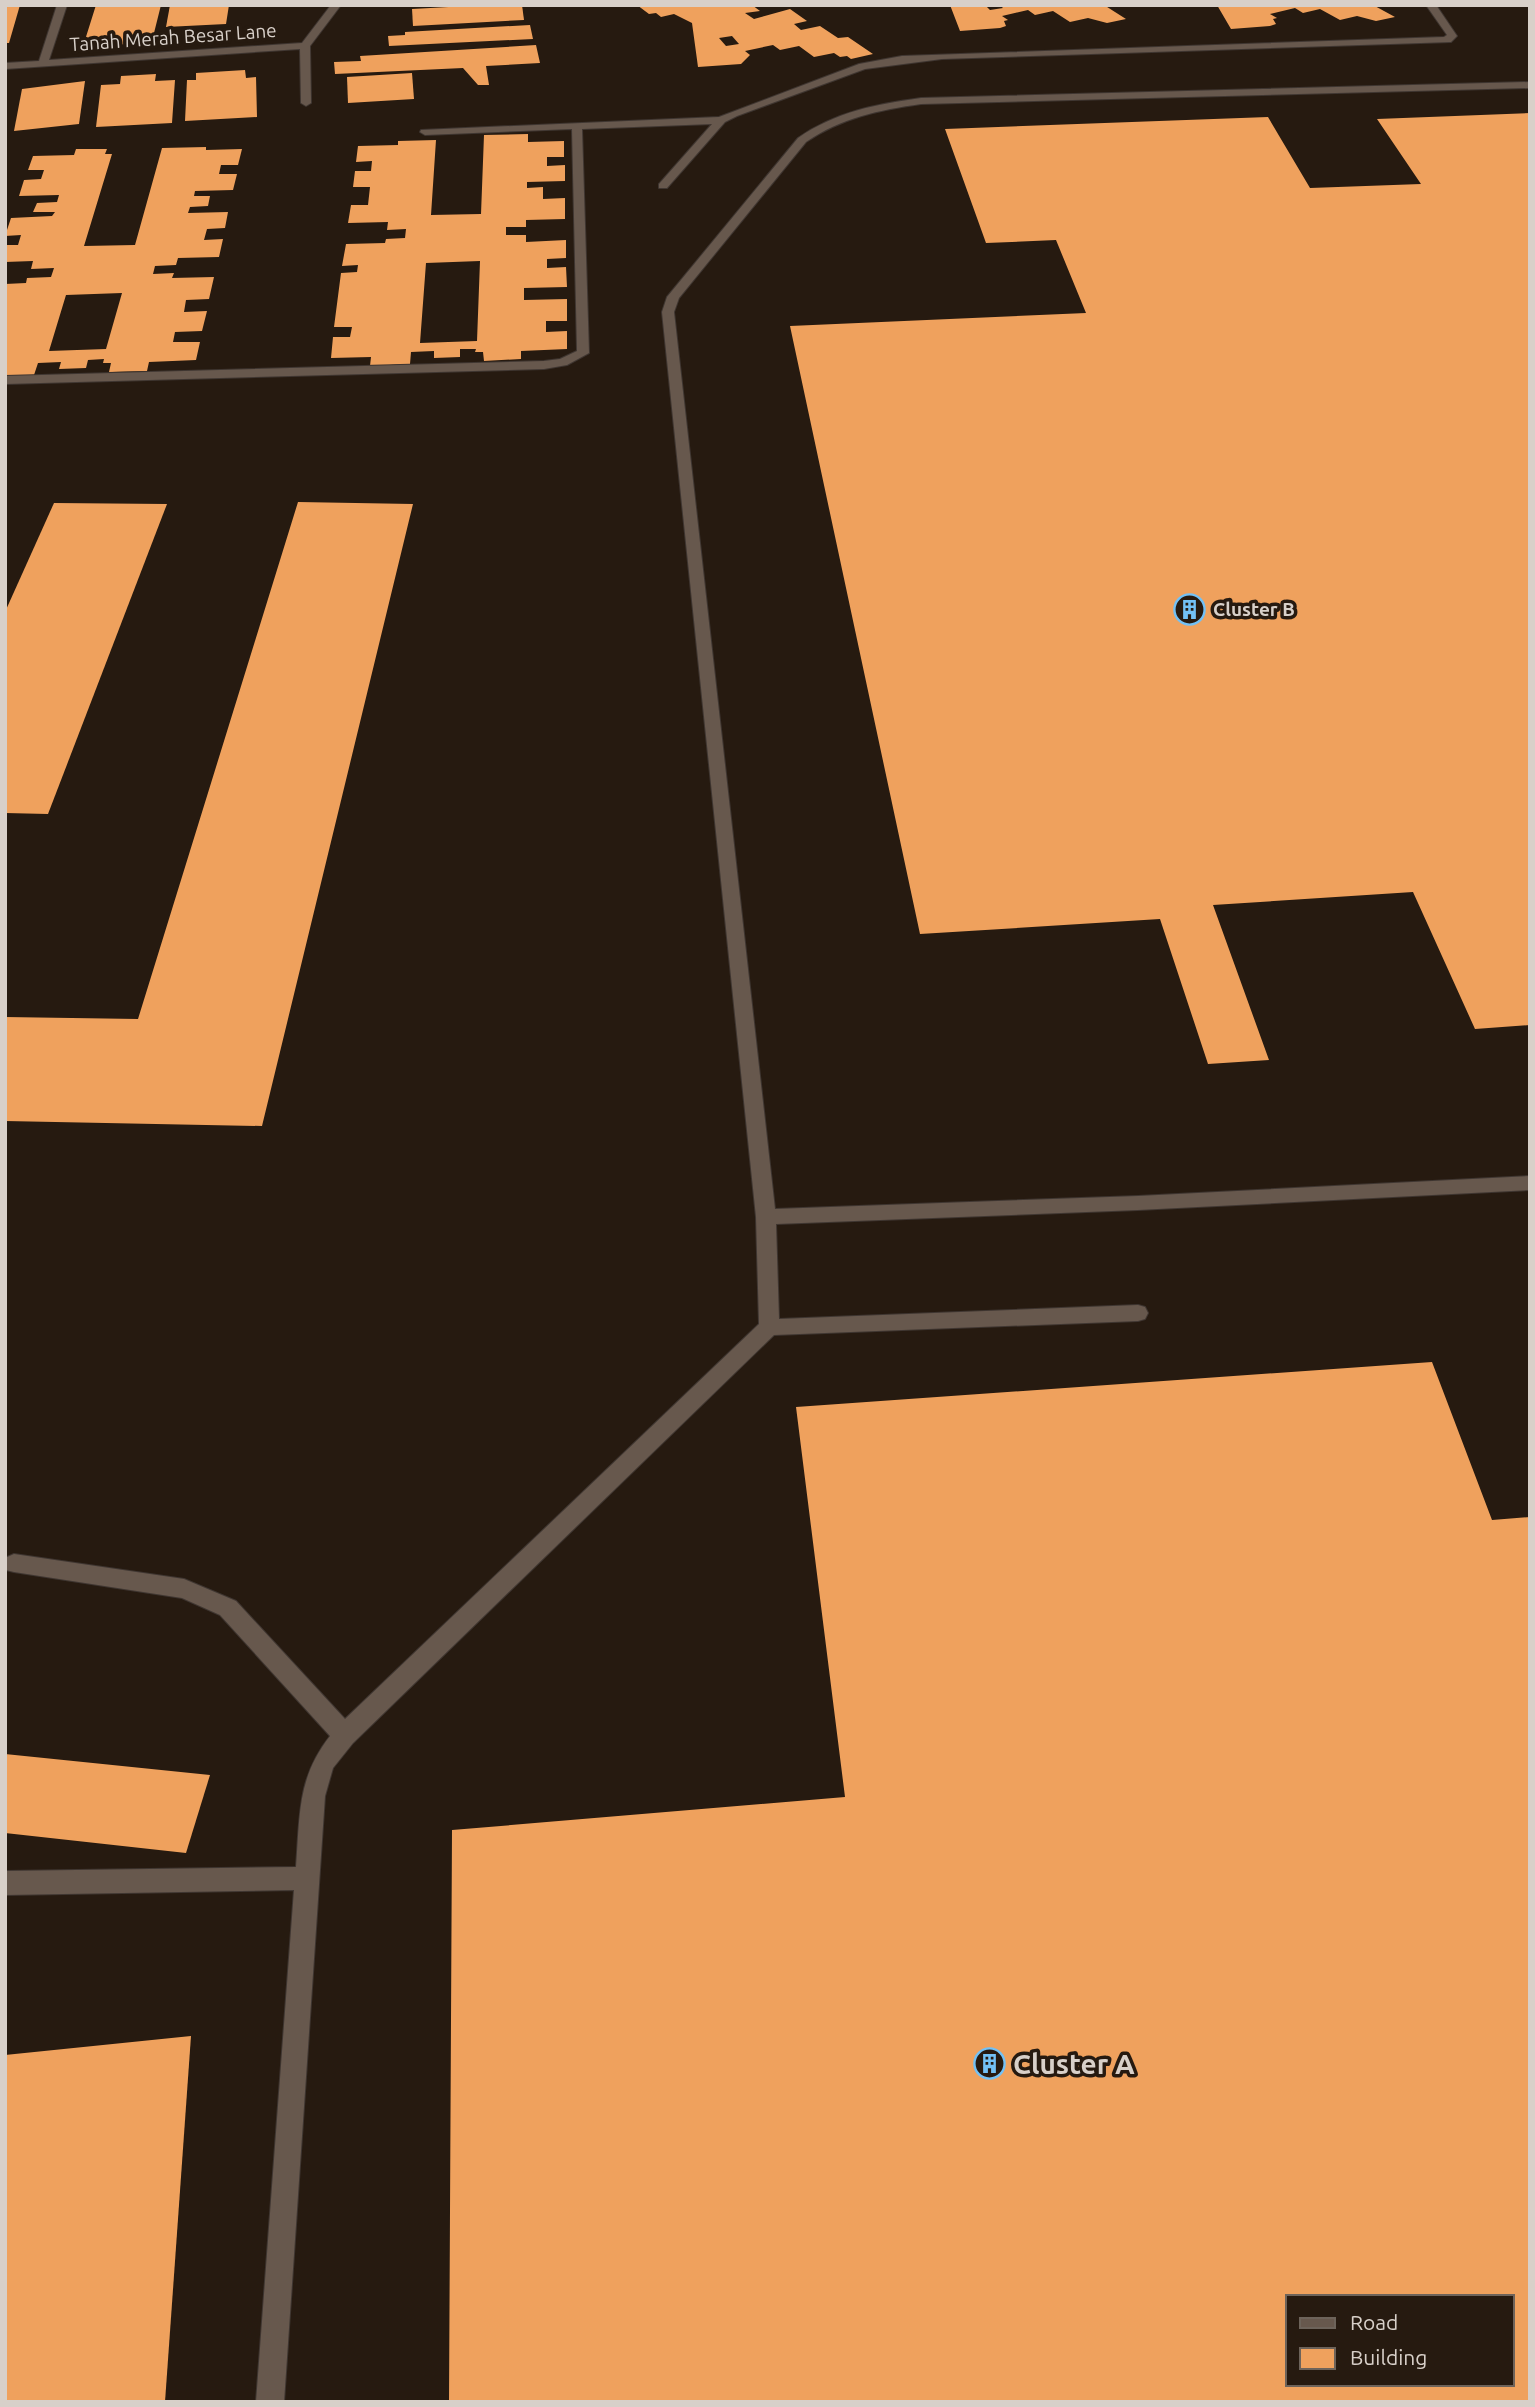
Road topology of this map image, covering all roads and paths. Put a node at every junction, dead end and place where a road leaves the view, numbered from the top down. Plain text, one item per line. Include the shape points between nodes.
1 (62, 5) edge
2 (336, 5) edge
3 (1431, 5) edge
4 (305, 46) junction
5 (43, 64) junction
6 (5, 66) edge
7 (1530, 85) edge
8 (306, 103) dead end
9 (721, 120) junction
10 (577, 126) junction
11 (425, 132) dead end
12 (663, 186) dead end
13 (5, 380) edge
14 (1530, 1183) edge
15 (766, 1217) junction
16 (1138, 1313) dead end
17 (769, 1327) junction
18 (13, 1563) dead end
19 (345, 1735) junction
20 (308, 1878) junction
21 (5, 1883) edge
22 (270, 2402) edge

1 - 5 street, Tanah Merah Besar Lane
2 - 4 street, Tanah Merah Besar Lane
3 - 9 street via 1452,36 1447,40 902,59 863,66
4 - 5 street, Tanah Merah Besar Lane
4 - 8 street, Tanah Merah Besar Lane
5 - 6 street, Tanah Merah Besar Lane
7 - 15 street via 921,100 887,106 819,127 802,140 673,297 668,312
9 - 10 street
9 - 12 street
10 - 11 street
10 - 13 street via 583,353 574,358 544,366
14 - 15 street
15 - 17 street
16 - 17 street
17 - 19 street
18 - 19 street via 184,1589 228,1608
19 - 20 street via 323,1763 313,1796
20 - 21 street
20 - 22 street

